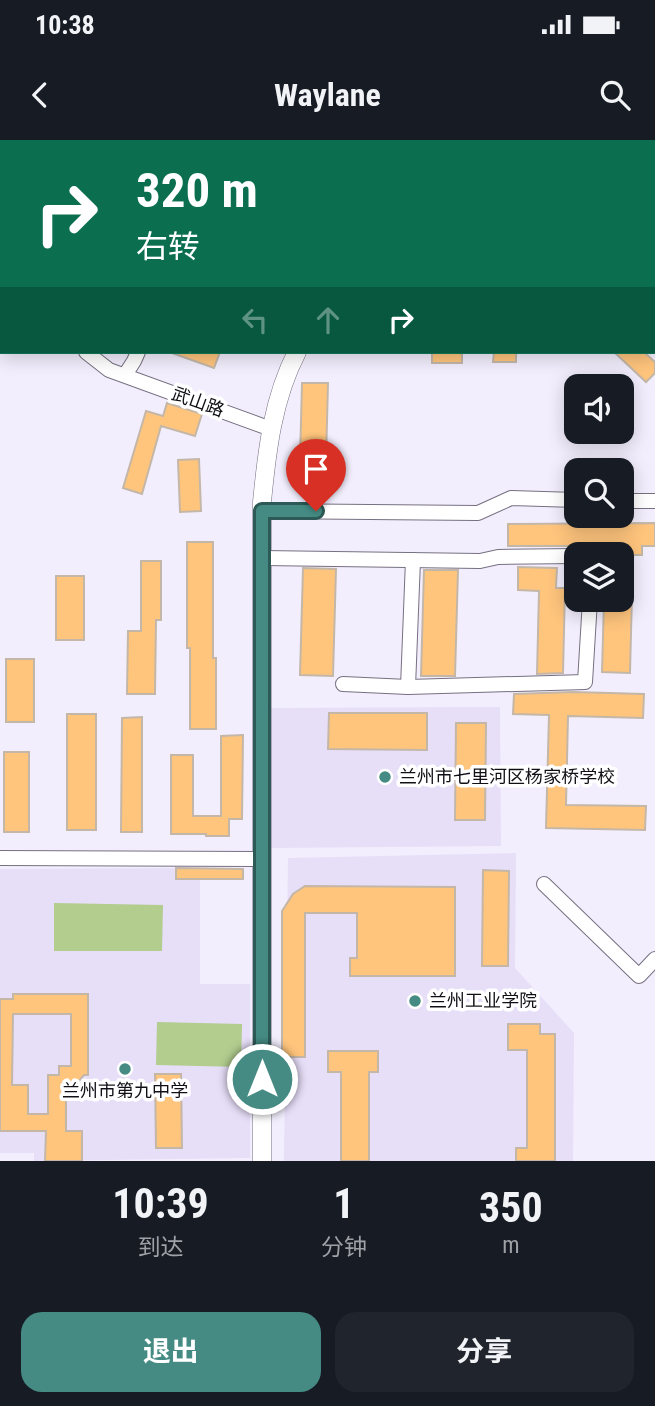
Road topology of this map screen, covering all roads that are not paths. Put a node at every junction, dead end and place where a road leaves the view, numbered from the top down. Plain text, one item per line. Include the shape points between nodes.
1 (88, 354) edge
2 (137, 354) edge
3 (296, 354) edge
4 (125, 375) junction
5 (271, 429) junction
6 (564, 500) edge
7 (634, 501) edge
8 (655, 501) edge
9 (262, 511) junction
10 (564, 556) edge
11 (262, 558) junction
12 (413, 561) junction
13 (589, 612) edge
14 (343, 684) dead end
15 (408, 687) junction
16 (0, 858) edge
17 (262, 859) junction
18 (544, 884) dead end
19 (653, 966) edge
20 (262, 1161) edge

1 - 4 street, 武山路 via 108,370
2 - 4 street
3 - 5 main road
4 - 5 street, 武山路
5 - 9 main road
6 - 9 street via 511,498 478,513
7 - 8 street
9 - 11 main road
10 - 12 street
11 - 12 street
11 - 17 main road
12 - 15 street
13 - 15 street via 585,682
14 - 15 street
16 - 17 street
17 - 20 main road
18 - 19 street via 639,976

